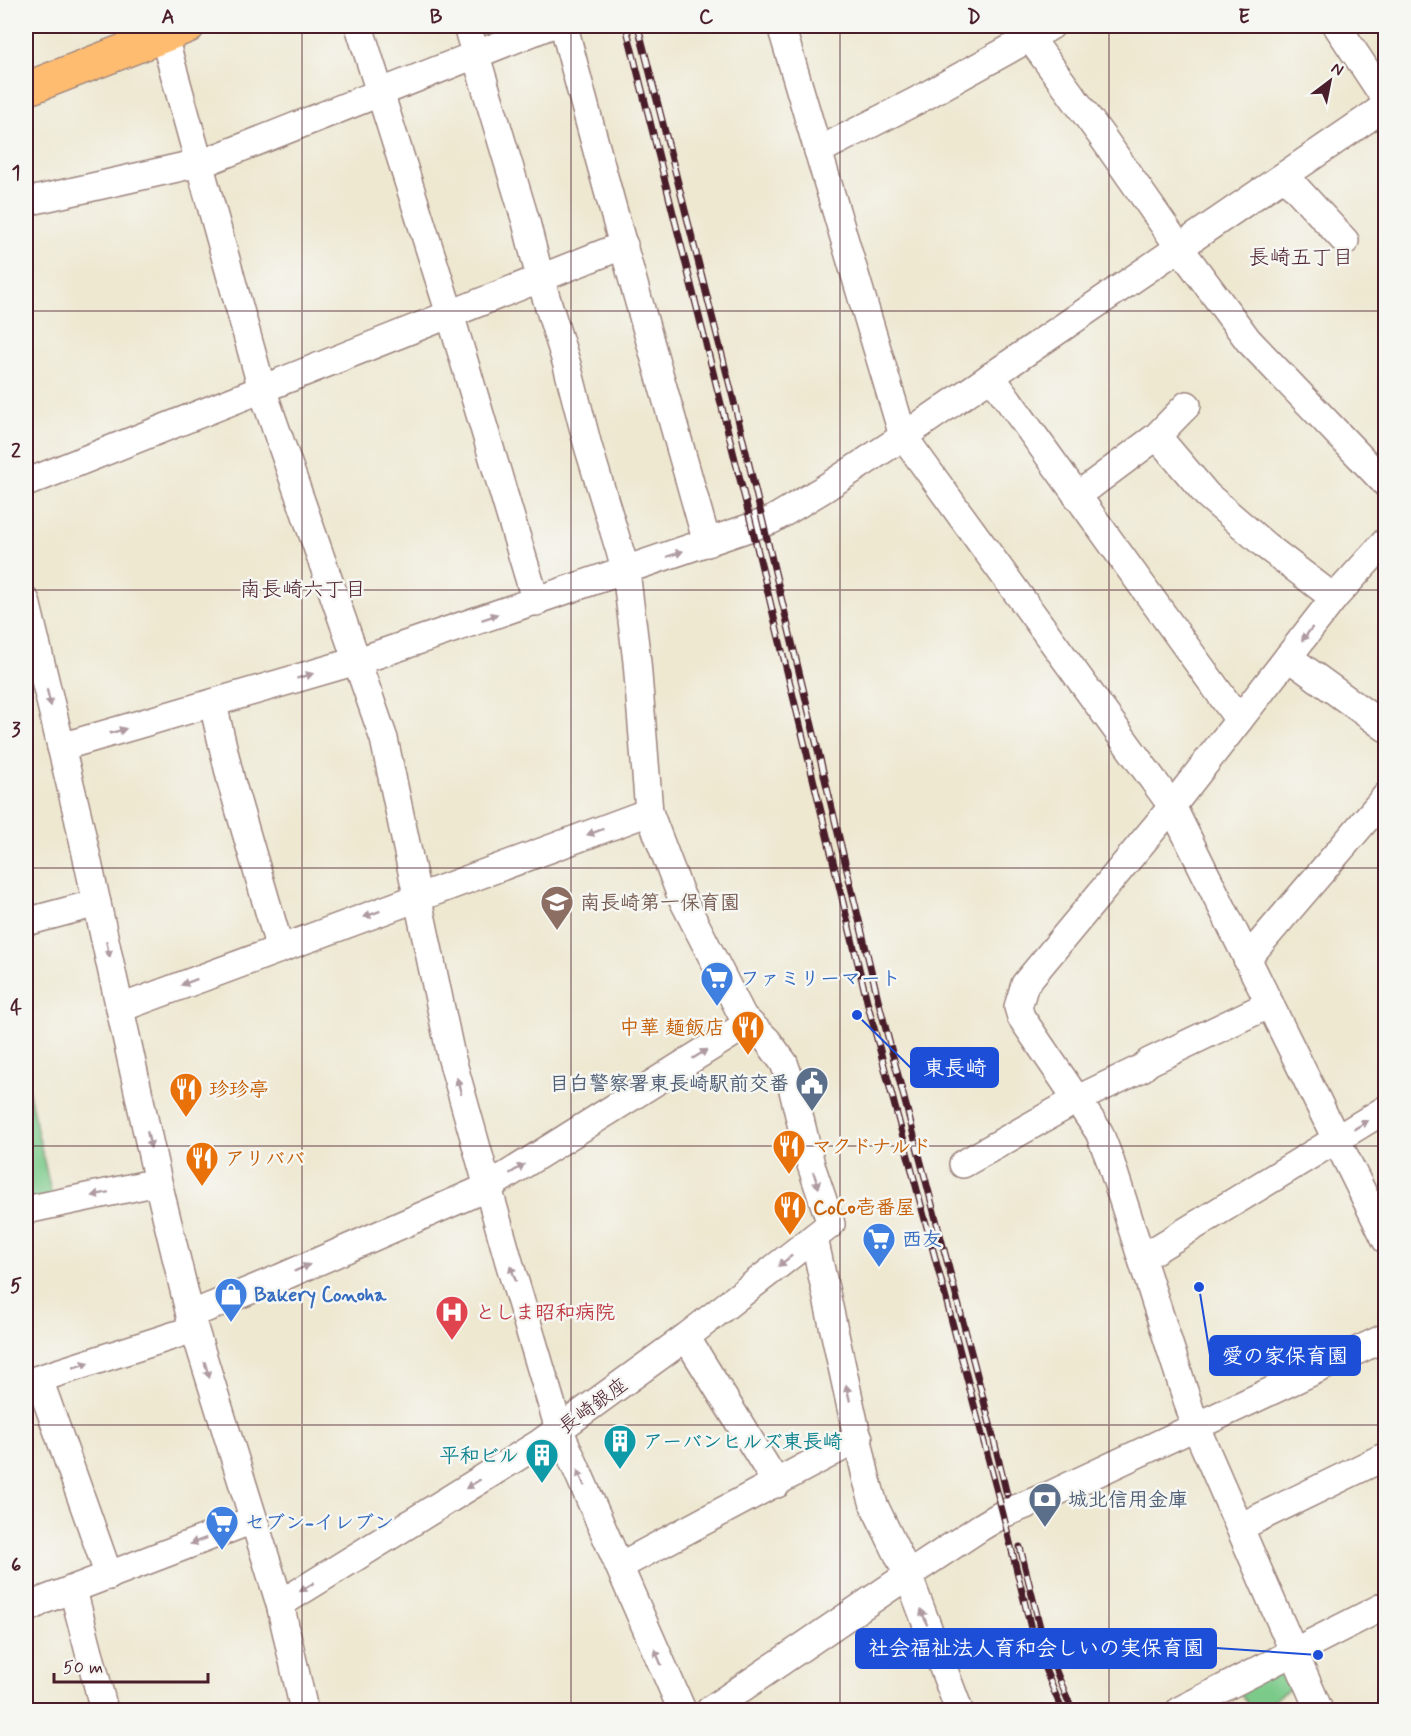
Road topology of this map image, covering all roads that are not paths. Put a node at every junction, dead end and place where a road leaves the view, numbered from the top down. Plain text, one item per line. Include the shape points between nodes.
1 (359, 26) edge
2 (467, 26) edge
3 (548, 26) edge
4 (564, 26) edge
5 (781, 26) edge
6 (1337, 26) edge
7 (171, 28) edge
8 (1040, 32) edge
9 (476, 54) junction
10 (26, 89) edge
11 (380, 92) junction
12 (1386, 100) edge
13 (1386, 106) edge
14 (818, 151) junction
15 (201, 164) junction
16 (1285, 176) junction
17 (26, 202) edge
18 (1345, 241) dead end
19 (624, 245) junction
20 (1179, 248) junction
21 (540, 279) junction
22 (450, 314) junction
23 (991, 376) junction
24 (262, 389) junction
25 (1187, 405) dead end
26 (903, 436) junction
27 (1158, 436) junction
28 (26, 483) edge
29 (1386, 484) edge
30 (1077, 496) junction
31 (1386, 541) edge
32 (707, 543) junction
33 (627, 571) junction
34 (1334, 598) junction
35 (536, 602) junction
36 (27, 615) edge
37 (1288, 657) junction
38 (356, 661) junction
39 (213, 704) junction
40 (1239, 720) junction
41 (1386, 728) edge
42 (61, 747) junction
43 (1386, 796) edge
44 (1172, 806) junction
45 (649, 812) junction
46 (417, 897) junction
47 (98, 903) junction
48 (26, 922) edge
49 (280, 949) junction
50 (1247, 959) junction
51 (1270, 1004) junction
52 (121, 1008) junction
53 (749, 1023) junction
54 (1078, 1099) junction
55 (1386, 1109) edge
56 (1336, 1140) junction
57 (963, 1164) dead end
58 (158, 1182) junction
59 (488, 1187) junction
60 (26, 1210) edge
61 (822, 1231) junction
62 (1386, 1240) edge
63 (1142, 1258) junction
64 (192, 1322) junction
65 (686, 1337) junction
66 (1386, 1337) edge
67 (32, 1381) edge
68 (1195, 1425) junction
69 (559, 1429) junction
70 (859, 1438) junction
71 (1386, 1456) edge
72 (777, 1484) junction
73 (253, 1520) junction
74 (1240, 1527) junction
75 (620, 1566) junction
76 (908, 1575) junction
77 (109, 1576) junction
78 (73, 1590) junction
79 (280, 1604) junction
80 (1386, 1605) edge
81 (26, 1610) edge
82 (1294, 1651) junction
83 (104, 1710) edge
84 (304, 1710) edge
85 (682, 1710) edge
86 (710, 1710) edge
87 (959, 1710) edge
88 (1180, 1710) edge
89 (1319, 1710) edge

1 - 11 street
2 - 9 street
3 - 9 street
4 - 19 street
5 - 14 street
6 - 12 street
7 - 10 main road
7 - 15 street
8 - 14 street
8 - 20 street via 1103,138
9 - 11 street
9 - 21 street
11 - 15 street
11 - 22 street
13 - 16 street
14 - 26 street
15 - 17 street
15 - 24 street
16 - 18 street
16 - 20 street
19 - 21 street
19 - 32 street
20 - 23 street
20 - 29 street via 1248,340
21 - 22 street
21 - 33 street
22 - 24 street
22 - 35 street
23 - 26 street
23 - 30 street
24 - 28 street
24 - 38 street
25 - 27 street
26 - 32 street via 772,520
26 - 44 street
27 - 30 street
27 - 34 street via 1207,495
30 - 40 street
31 - 34 street
33 -> 32 street
33 - 35 street
33 - 45 street
34 -> 37 street
38 -> 35 street
36 -> 42 street
37 - 40 street
37 - 41 street
39 -> 38 street
38 - 46 street via 384,739
42 -> 39 street
39 - 49 street
40 - 44 street
42 - 47 street
43 - 50 street
44 - 50 street
44 - 54 street via 1025,984 1019,998 1021,1017
45 -> 46 street
45 - 53 street via 681,896
46 -> 49 street
59 -> 46 street via 451,1056
47 - 48 street
47 -> 52 street
49 -> 52 street
50 - 51 street
51 - 54 street
51 - 56 street
52 -> 58 street
59 -> 53 street
53 -> 61 street via 784,1064 792,1086
54 - 57 street
54 - 63 street via 1099,1132
56 -> 55 street
56 - 62 street
56 - 63 street
58 -> 60 street
58 - 64 street
64 -> 59 street via 280,1278
69 -> 59 street
61 -> 65 street, 長崎銀座
70 -> 61 street
63 - 68 street
67 -> 64 street
64 -> 73 street
65 - 69 street, 長崎銀座
65 - 72 street
66 - 68 street
67 - 77 street
68 - 74 street
68 - 76 street via 1003,1514
75 -> 69 street
69 -> 79 street, 長崎銀座
70 - 72 street
70 - 76 street via 874,1505
71 - 74 street
72 - 75 street
73 -> 77 street
73 - 79 street
74 - 82 street
85 -> 75 street
76 - 86 street
87 -> 76 street
77 - 78 street
78 - 81 street
78 - 83 street
79 - 84 street
80 - 82 street
82 - 88 street
82 - 89 street

